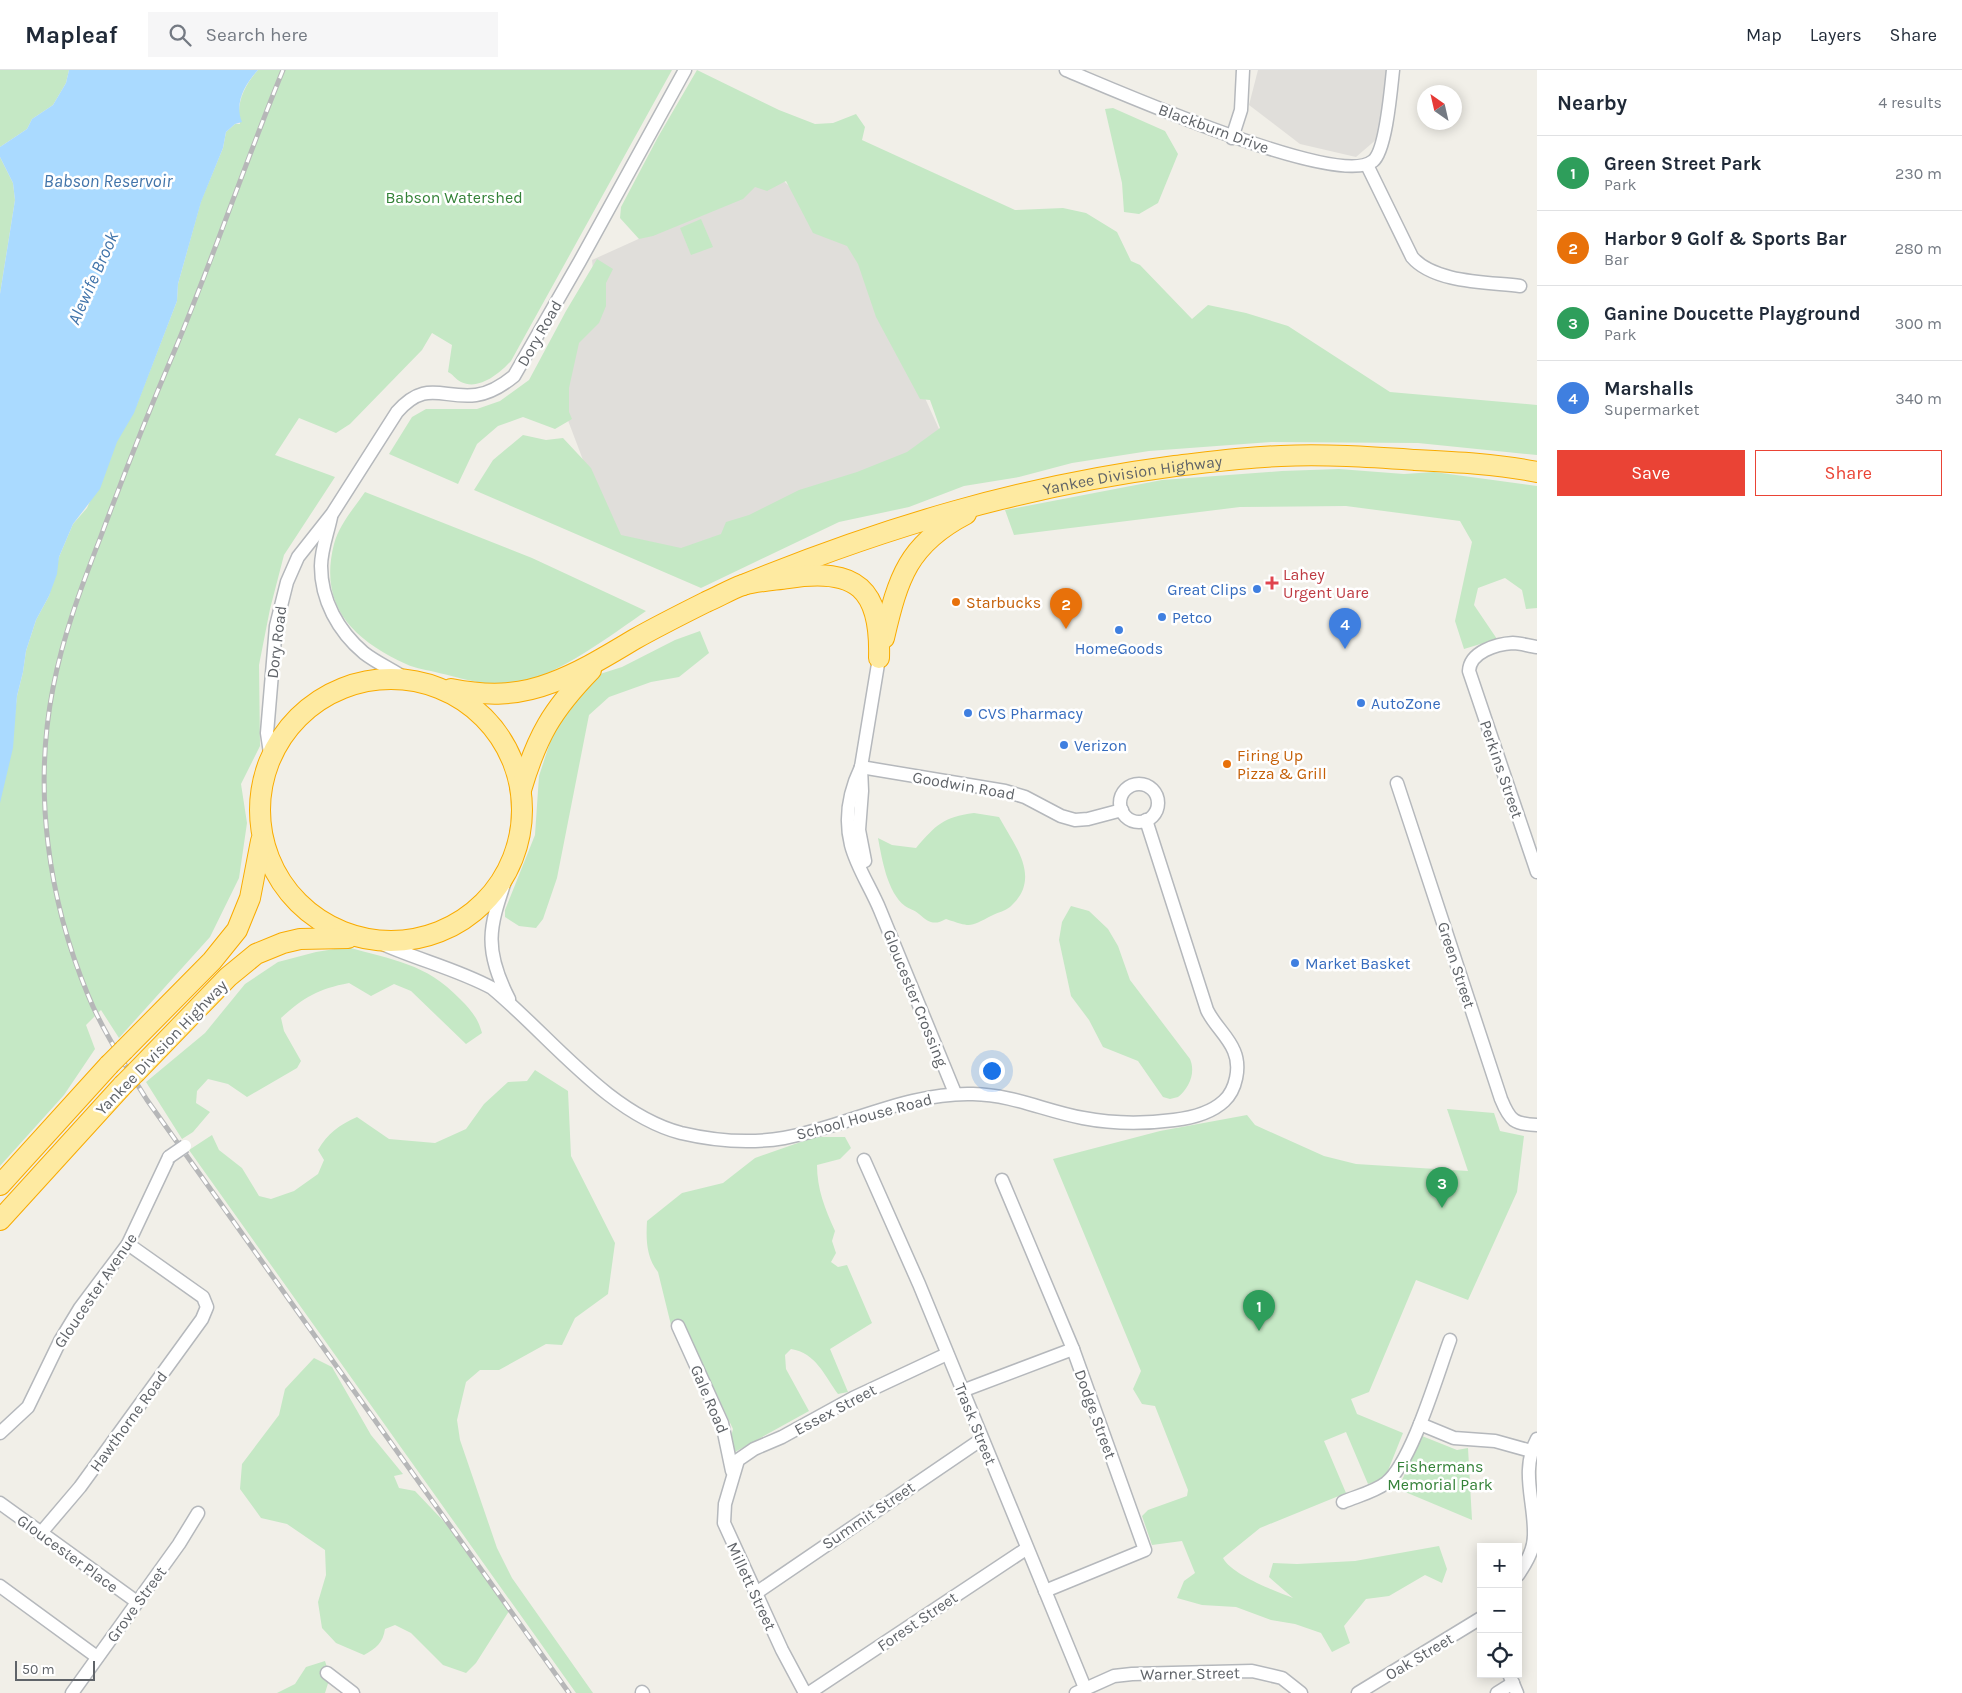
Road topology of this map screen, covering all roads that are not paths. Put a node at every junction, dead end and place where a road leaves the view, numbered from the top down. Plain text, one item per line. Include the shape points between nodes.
1 (685, 70) edge
2 (1066, 70) edge
3 (1243, 70) edge
4 (1393, 70) edge
5 (1232, 138) junction
6 (1367, 165) junction
7 (1520, 286) dead end
8 (1537, 472) edge
9 (995, 499) junction
10 (332, 514) junction
11 (743, 585) junction
12 (1537, 647) edge
13 (879, 658) junction
14 (601, 660) junction
15 (406, 679) junction
16 (432, 685) junction
17 (270, 754) junction
18 (861, 768) junction
19 (1397, 783) dead end
20 (521, 790) junction
21 (1122, 810) junction
22 (1146, 820) junction
23 (262, 839) junction
24 (511, 863) junction
25 (1537, 872) edge
26 (356, 938) junction
27 (376, 941) junction
28 (511, 1003) junction
29 (955, 1093) junction
30 (1537, 1125) edge
31 (185, 1146) dead end
32 (864, 1160) dead end
33 (1002, 1180) dead end
34 (0, 1185) edge
35 (0, 1220) edge
36 (128, 1244) junction
37 (678, 1326) dead end
38 (1450, 1340) dead end
39 (1073, 1349) junction
40 (947, 1354) junction
41 (962, 1391) junction
42 (1420, 1424) junction
43 (0, 1432) edge
44 (982, 1438) junction
45 (1534, 1445) edge
46 (732, 1474) junction
47 (1344, 1502) dead end
48 (0, 1503) edge
49 (198, 1513) dead end
50 (40, 1534) junction
51 (1026, 1549) junction
52 (1522, 1569) edge
53 (0, 1586) edge
54 (1045, 1591) junction
55 (756, 1593) junction
56 (137, 1602) junction
57 (1477, 1620) edge
58 (98, 1657) junction
59 (327, 1673) dead end
60 (1513, 1684) edge
61 (1081, 1691) edge
62 (72, 1693) edge
63 (354, 1693) edge
64 (805, 1693) edge
65 (809, 1693) edge
66 (1301, 1693) edge
67 (1358, 1693) edge
68 (1498, 1693) edge

1 - 10 street, Dory Road via 514,376 485,394 427,392 406,402
2 - 5 street, Blackburn Drive
3 - 5 street via 1242,110
4 - 6 street via 1381,153
5 - 6 street, Blackburn Drive via 1300,157 1357,168
6 - 7 street via 1418,264 1458,279
8 - 9 highway, Yankee Division Highway via 1502,466 1352,455 1279,456 1114,474
9 - 11 highway, Yankee Division Highway via 916,521
9 - 13 highway via 936,532 918,549 895,592
10 - 15 street, Dory Road via 321,564 322,584 332,614 351,641
10 - 17 street, Dory Road via 298,557 279,606 267,733
11 - 13 highway via 816,574 845,578 863,589 872,603 878,620
11 - 14 highway via 668,621
12 - 25 street, Perkins Street via 1513,643 1503,645 1476,655 1469,665
13 - 18 street, Gloucester Crossing
14 - 16 highway via 524,692 502,695 474,693
14 - 20 highway via 549,719 531,756
15 - 16 highway
15 - 17 highway via 360,682 322,698 291,724
16 - 20 highway via 461,699 485,718 510,753
17 - 23 highway via 259,804
18 - 21 street, Goodwin Road via 1005,791 1075,820
18 - 29 street, Gloucester Crossing via 851,789 848,825 851,844
19 - 30 street, Green Street via 1500,1099 1518,1124
20 - 24 highway via 522,819
21 - 22 street via 1129,819
21 - 22 street via 1121,798 1128,787 1147,785 1158,800 1156,812
22 - 29 street, School House Road via 1207,1010 1235,1052 1236,1078 1226,1100 1213,1110 1188,1118 1118,1124 1081,1118 990,1094
23 - 26 highway via 277,877 295,902 315,919
23 - 34 highway, Yankee Division Highway, bridge via 250,898 237,930 212,961 124,1050
24 - 27 highway via 487,899 452,927 407,941
24 - 28 street, School House Road via 493,921 490,946 496,971
26 - 27 highway
26 - 35 highway, Yankee Division Highway via 300,939 256,954 228,977 130,1078
27 - 28 street, School House Road via 407,956 475,979
28 - 29 street, School House Road via 619,1103 646,1119 679,1132 722,1141 785,1138 923,1098
31 - 36 street, Gloucester Avenue, bridge via 168,1157
32 - 40 street, Trask Street
33 - 39 street, Dodge Street
36 - 43 street, Gloucester Avenue via 75,1316 28,1407
36 - 50 street, Hawthorne Road via 203,1297 207,1307 202,1319 92,1471
37 - 46 street, Gale Road via 722,1423
38 - 42 street
39 - 41 street
39 - 54 street, Dodge Street via 1145,1550
40 - 41 street, Trask Street
40 - 46 street, Essex Street via 754,1449 738,1460
41 - 44 street, Trask Street
42 - 45 street via 1454,1438
42 - 47 street via 1409,1450 1388,1482
44 - 51 street, Trask Street
44 - 55 street, Summit Street
45 - 52 street via 1527,1474 1534,1536
46 - 55 street, Millett Street via 724,1523
48 - 50 street, Gloucester Place
49 - 56 street, Grove Street
50 - 56 street, Gloucester Place
51 - 54 street, Trask Street
51 - 65 street, Forest Street
53 - 58 street
54 - 61 street, Trask Street
55 - 64 street, Millett Street
56 - 58 street, Grove Street
57 - 67 street, Oak Street
58 - 62 street, Grove Street
59 - 63 street
60 - 68 street
61 - 66 street, Warner Street via 1114,1676 1252,1671 1282,1678

